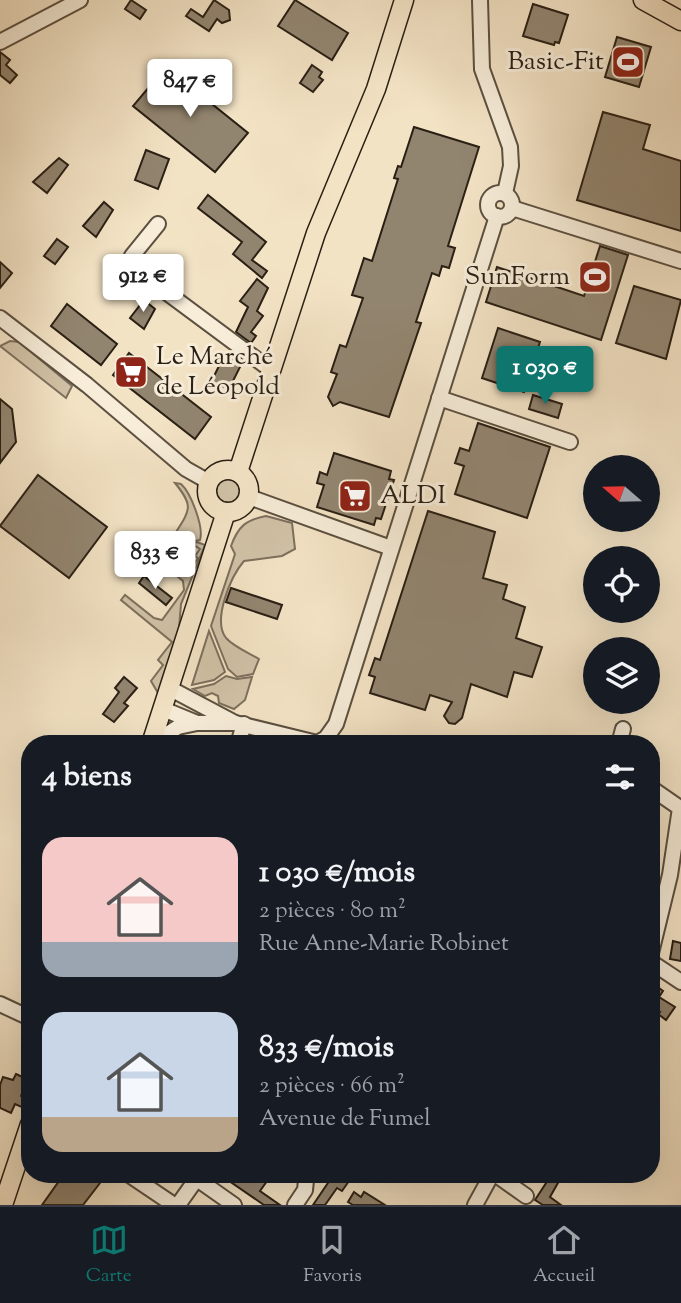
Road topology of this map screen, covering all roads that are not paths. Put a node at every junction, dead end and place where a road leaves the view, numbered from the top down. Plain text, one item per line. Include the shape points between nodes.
1 (80, 0) edge
2 (480, 0) edge
3 (490, 0) edge
4 (643, 0) edge
5 (405, 4) edge
6 (681, 21) edge
7 (482, 29) junction
8 (0, 42) edge
9 (505, 193) junction
10 (512, 208) junction
11 (497, 216) junction
12 (158, 224) dead end
13 (681, 261) edge
14 (0, 318) edge
15 (271, 370) junction
16 (439, 398) junction
17 (570, 442) dead end
18 (237, 472) junction
19 (209, 482) junction
20 (249, 497) junction
21 (226, 512) junction
22 (391, 548) junction
23 (169, 688) junction
24 (163, 709) junction
25 (197, 723) junction
26 (239, 723) junction
27 (154, 735) edge
28 (165, 735) edge
29 (238, 735) edge
30 (284, 735) edge
31 (328, 735) edge
32 (660, 794) edge
33 (680, 808) edge
34 (660, 894) edge
35 (660, 968) edge
36 (681, 982) edge
37 (0, 1004) edge
38 (21, 1014) edge
39 (21, 1152) edge
40 (142, 1183) edge
41 (193, 1183) edge
42 (206, 1183) edge
43 (306, 1183) edge
44 (488, 1183) edge
45 (506, 1183) edge
46 (526, 1196) dead end
47 (4, 1205) edge
48 (176, 1205) edge
49 (233, 1205) edge
50 (295, 1205) edge
51 (475, 1205) edge

1 - 8 street
2 - 7 street
3 - 7 street
4 - 6 main road
5 - 15 main road via 376,89 316,233
7 - 9 street via 482,69 510,147
9 - 10 street
9 - 11 street via 497,193 489,201
10 - 11 street
10 - 13 street
11 - 16 street
12 - 15 street via 132,256 135,269
14 - 19 street via 87,384 186,469
15 - 18 main road
16 - 17 street
16 - 22 street
18 - 19 main road via 224,470
18 - 20 main road via 249,485
19 - 21 main road via 210,502
20 - 21 main road via 240,509
20 - 22 street
21 - 23 main road
22 - 31 street
23 - 24 main road
23 - 26 street
24 - 25 street
24 - 27 main road
25 - 26 street
25 - 28 street
26 - 29 street
26 - 30 street
32 - 33 street
33 - 34 street via 670,875
35 - 36 street
37 - 38 street
39 - 47 main road
40 - 48 street
41 - 48 street
42 - 49 street
43 - 50 street
44 - 51 street
45 - 46 street

